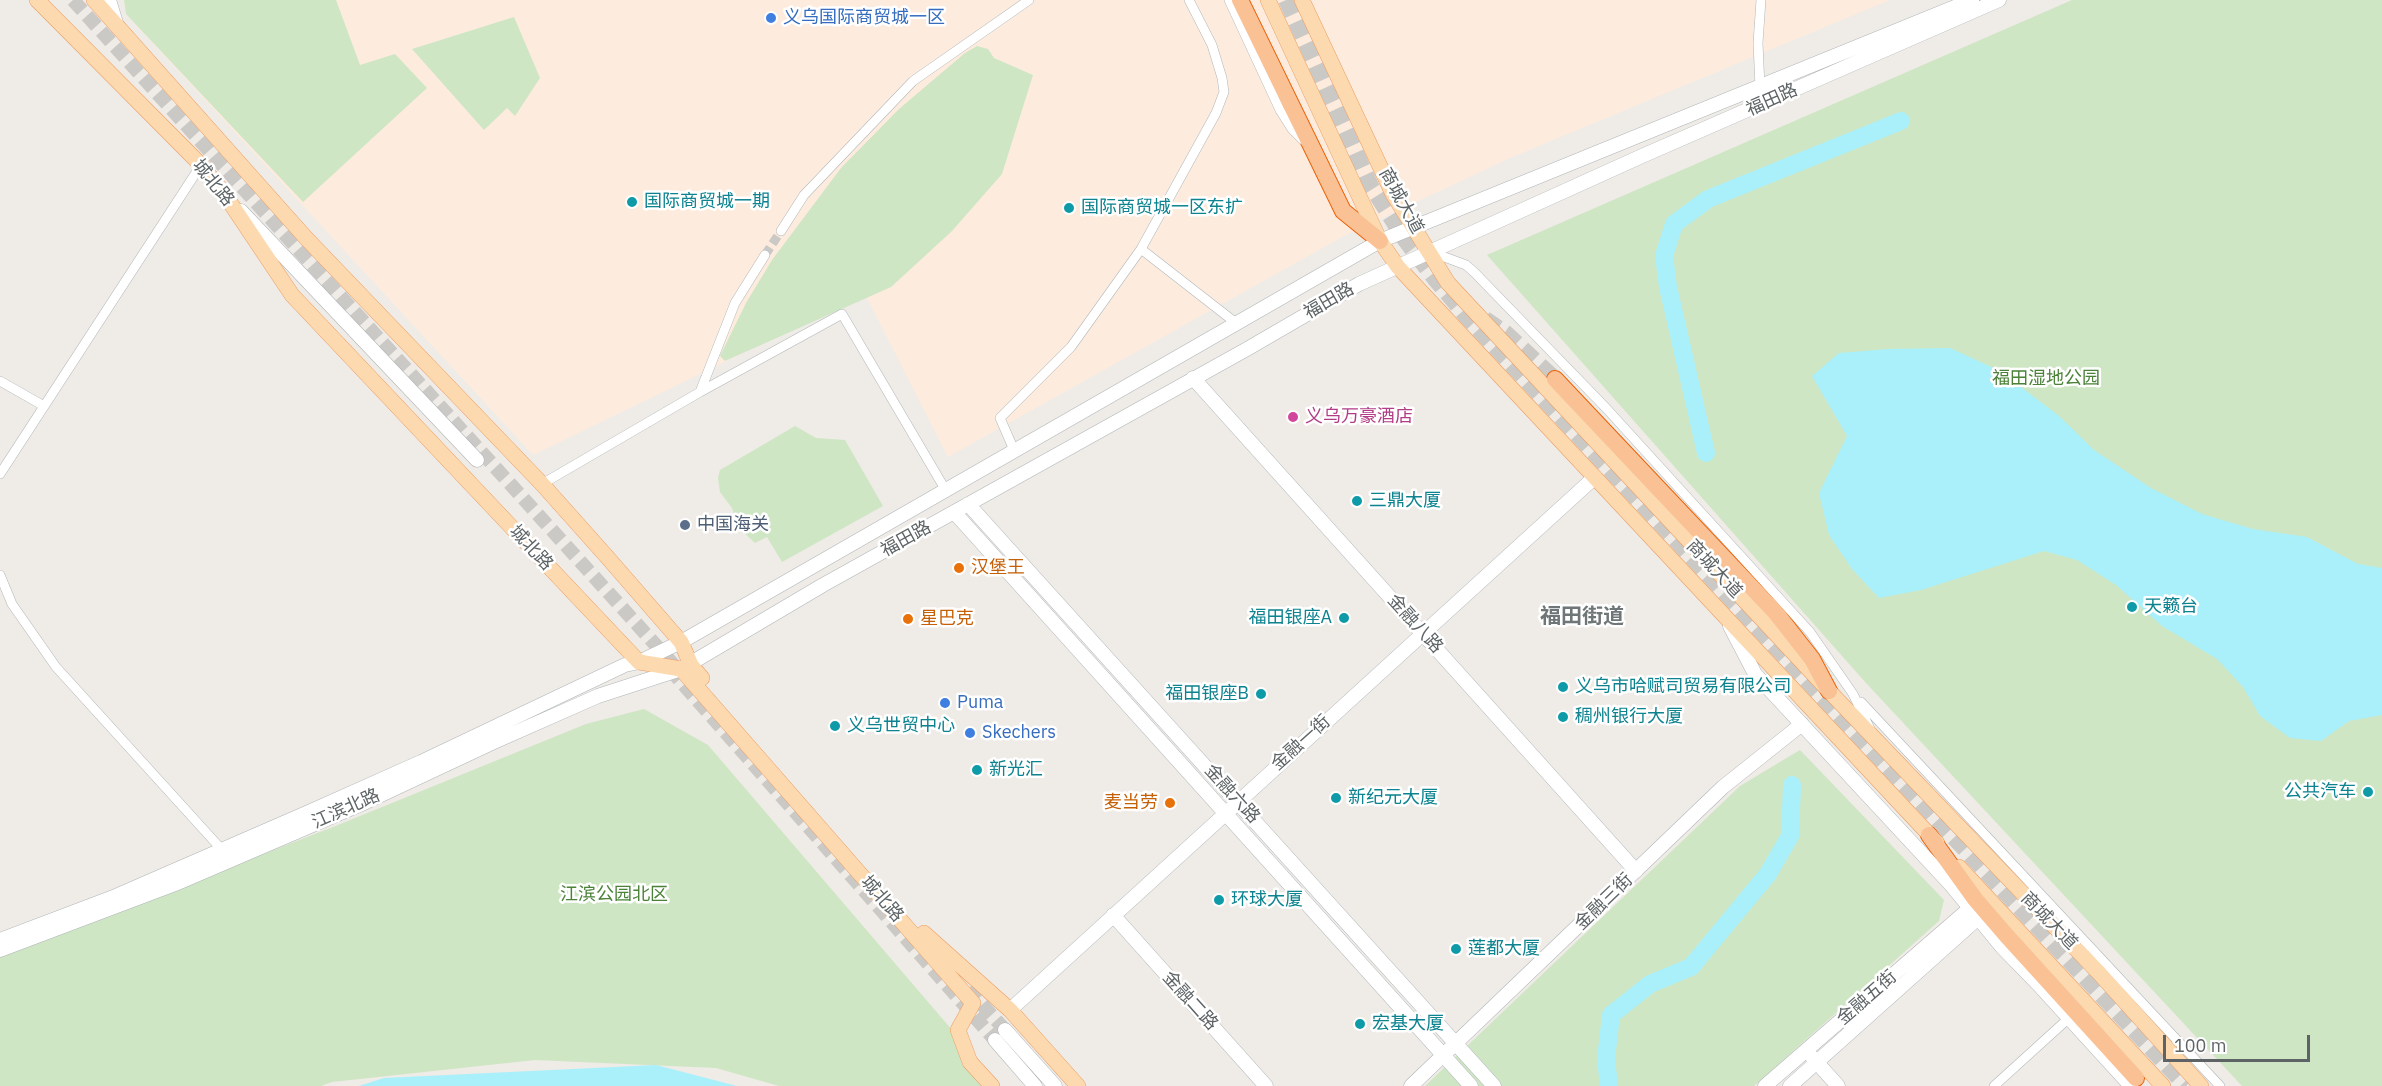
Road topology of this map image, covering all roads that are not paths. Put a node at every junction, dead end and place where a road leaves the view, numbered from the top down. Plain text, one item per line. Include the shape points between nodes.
1 (37, 0) edge
2 (94, 0) edge
3 (109, 0) edge
4 (1029, 0) edge
5 (1189, 0) edge
6 (1228, 0) edge
7 (1240, 0) edge
8 (1268, 0) edge
9 (1302, 0) edge
10 (1761, 0) edge
11 (1972, 0) edge
12 (1999, 0) edge
13 (118, 28) junction
14 (1760, 87) junction
15 (1317, 155) junction
16 (201, 165) junction
17 (223, 192) junction
18 (1414, 226) junction
19 (781, 231) tunnel mouth
20 (1380, 241) junction
21 (1141, 249) junction
22 (1431, 252) junction
23 (765, 255) tunnel mouth
24 (1398, 267) junction
25 (1236, 323) junction
26 (1193, 378) junction
27 (1555, 379) tunnel mouth
28 (0, 381) edge
29 (700, 392) junction
30 (44, 406) junction
31 (1014, 450) junction
32 (477, 460) dead end
33 (0, 474) edge
34 (1595, 477) junction
35 (542, 484) junction
36 (945, 489) junction
37 (968, 504) junction
38 (954, 512) junction
39 (0, 575) edge
40 (1727, 618) junction
41 (1423, 633) junction
42 (681, 642) junction
43 (639, 662) junction
44 (686, 667) junction
45 (1829, 691) junction
46 (1853, 694) junction
47 (1802, 724) junction
48 (1877, 742) junction
49 (1238, 801) junction
50 (1224, 813) junction
51 (1929, 835) junction
52 (225, 855) junction
53 (1636, 871) junction
54 (1973, 914) junction
55 (1113, 915) junction
56 (0, 939) edge
57 (0, 950) edge
58 (1010, 1010) junction
59 (2069, 1018) junction
60 (1456, 1044) junction
61 (1807, 1051) junction
62 (1444, 1056) junction
63 (1817, 1062) junction
64 (2134, 1082) edge
65 (992, 1086) edge
66 (1035, 1086) edge
67 (1054, 1086) edge
68 (1078, 1086) edge
69 (1266, 1086) edge
70 (1411, 1086) edge
71 (1470, 1086) edge
72 (1494, 1086) edge
73 (1765, 1086) edge
74 (1790, 1086) edge
75 (1838, 1086) edge
76 (1994, 1086) edge
77 (2163, 1086) edge
78 (2201, 1086) edge
79 (2220, 1086) edge

1 - 16 main road, 城北路
2 - 13 main road, 城北路
3 - 13 street
4 - 19 street via 913,81 804,195
5 - 21 street via 1212,45 1224,92
6 - 15 street via 1280,110
7 - 15 highway
8 - 20 main road, 商城大道
9 - 18 main road, 商城大道 via 1393,194
10 - 14 street
11 - 14 street, 福田路
12 - 22 street, 福田路
13 - 35 main road, 城北路 via 306,238
14 - 18 street, 福田路
15 - 20 highway via 1343,212
16 - 17 main road, 城北路
16 - 30 street
17 - 32 street
17 - 43 main road, 城北路 via 292,295
18 - 20 street, 福田路
18 - 22 main road, 商城大道
20 - 24 main road, 商城大道
20 - 25 street, 福田路
21 - 25 street
21 - 31 street via 1071,347 1000,418
22 - 24 street, 福田路
22 - 45 main road, 商城大道 via 1448,284
22 - 46 street via 1474,272 1606,408 1792,611
23 - 29 street via 735,303
24 - 26 street, 福田路 via 1359,284
24 - 34 main road, 商城大道
25 - 31 street, 福田路
26 - 37 street, 福田路
26 - 41 street, 金融八路
27 - 45 highway via 1776,614 1812,659
28 - 30 street
29 - 35 street
29 - 36 street via 842,314
30 - 33 street
31 - 36 street, 福田路
34 - 40 main road, 商城大道
34 - 41 street, 金融一街
35 - 42 main road, 城北路
36 - 42 street, 福田路
37 - 38 street, 福田路
37 - 49 street, 金融六路
38 - 44 street, 福田路
38 - 50 street, 金融六路
39 - 52 street via 12,604 56,667
40 - 47 street via 1755,674
40 - 51 main road, 商城大道
41 - 49 street, 金融一街
41 - 53 street, 金融八路
42 - 43 street, 江滨北路
42 - 44 main road, 城北路
43 - 44 main road
43 - 52 street, 江滨北路 via 625,665
44 - 52 street, 江滨北路 via 598,696 366,802
44 - 58 main road, 城北路 via 931,941
44 - 65 main road, 城北路 via 973,1003 958,1030 970,1062
45 - 48 main road, 商城大道
46 - 48 street
46 - 79 street
47 - 53 street, 金融三街 via 1723,787
47 - 54 street via 1952,886
48 - 78 main road, 商城大道
49 - 50 street, 金融一街
49 - 60 street, 金融六路
50 - 55 street, 金融一街
50 - 62 street, 金融六路
51 - 64 highway via 1975,899
51 - 77 main road, 商城大道
52 - 56 street, 江滨北路
52 - 57 street, 江滨北路 via 110,909
53 - 60 street, 金融三街
54 - 59 street
54 - 61 street, 金融五街
54 - 63 street, 金融五街
55 - 58 street, 金融一街
55 - 69 street, 金融二路
58 - 68 main road, 城北路
59 - 64 street
59 - 76 street
60 - 62 street, 金融三街
60 - 72 street, 金融六路
61 - 63 street
61 - 73 street, 金融五街
62 - 70 street, 金融三街
62 - 71 street, 金融六路
63 - 74 street, 金融五街
63 - 75 street
66 - 67 street via 1000,1035

